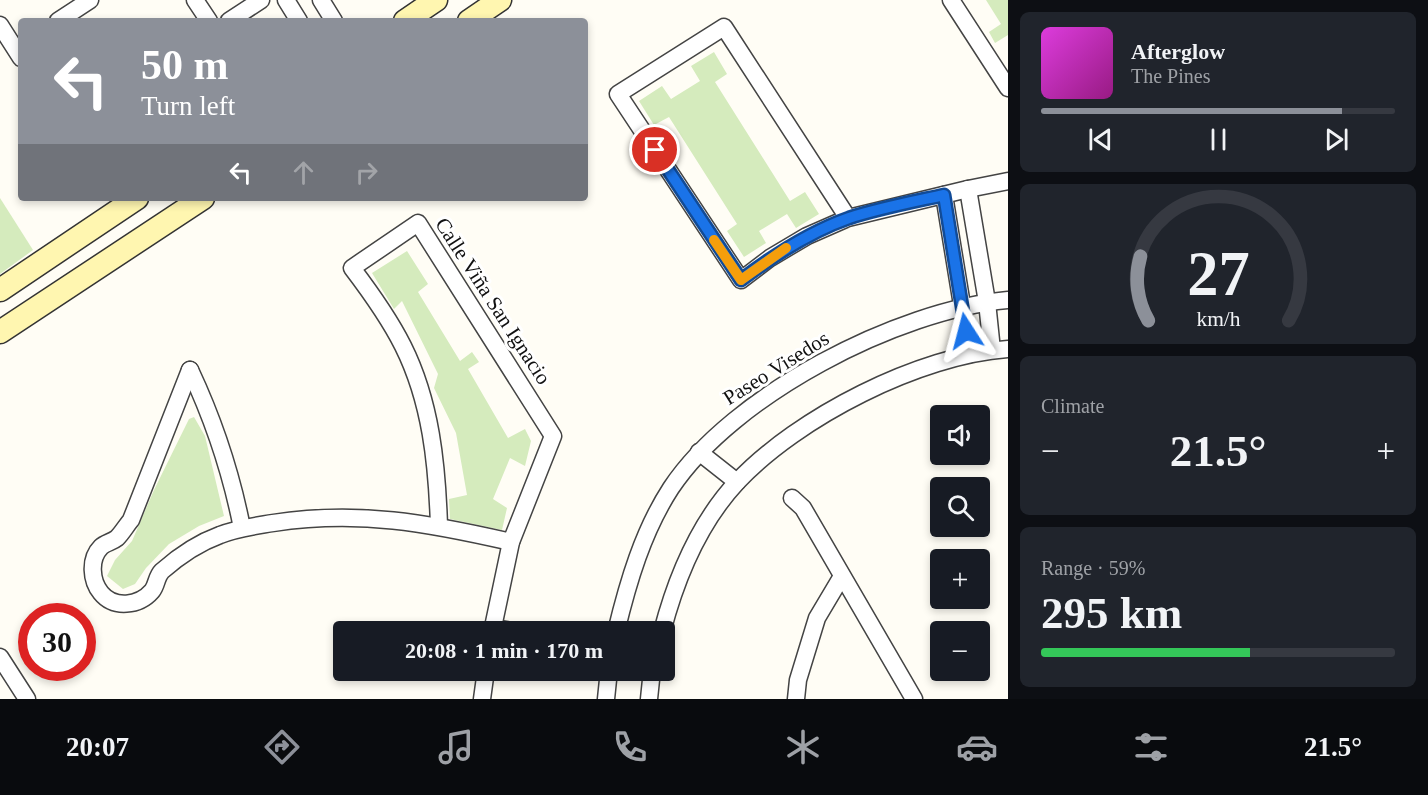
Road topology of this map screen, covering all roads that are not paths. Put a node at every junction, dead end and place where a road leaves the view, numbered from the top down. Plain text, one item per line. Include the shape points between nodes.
1 (90, 0) edge
2 (195, 0) edge
3 (261, 0) edge
4 (286, 0) edge
5 (321, 0) edge
6 (436, 0) edge
7 (500, 0) edge
8 (951, 0) edge
9 (63, 18) edge
10 (207, 18) edge
11 (234, 18) edge
12 (297, 18) edge
13 (332, 18) edge
14 (409, 18) edge
15 (473, 18) edge
16 (0, 26) edge
17 (18, 50) edge
18 (1008, 88) edge
19 (1008, 181) edge
20 (968, 189) junction
21 (944, 195) junction
22 (133, 201) edge
23 (198, 201) edge
24 (848, 218) junction
25 (0, 290) edge
26 (1008, 300) edge
27 (987, 302) junction
28 (962, 307) junction
29 (0, 332) edge
30 (1000, 349) edge
31 (970, 354) junction
32 (699, 452) junction
33 (737, 482) junction
34 (792, 498) dead end
35 (439, 526) junction
36 (242, 528) junction
37 (511, 542) junction
38 (842, 576) junction
39 (495, 621) edge
40 (619, 621) edge
41 (665, 621) edge
42 (0, 657) edge
43 (484, 681) edge
44 (608, 681) edge
45 (651, 681) edge
46 (27, 699) edge
47 (482, 699) edge
48 (606, 699) edge
49 (649, 699) edge
50 (796, 699) edge
51 (914, 699) edge

1 - 9 street
2 - 10 street
3 - 11 street
4 - 12 street
5 - 13 street
6 - 14 street
7 - 15 street
8 - 18 street
16 - 17 street
19 - 20 street
20 - 21 street
20 - 27 street
21 - 24 street
21 - 28 street
22 - 25 street
23 - 29 street
24 - 24 street via 807,236 741,280 618,94 724,27
26 - 27 street, Paseo Visedos
27 - 28 street, Paseo Visedos
27 - 30 street
28 - 31 street
28 - 32 street, Paseo Visedos via 882,333 834,357 756,403
30 - 31 street
31 - 33 street via 897,377 841,404 776,447
32 - 33 street
32 - 40 street, Paseo Visedos via 671,489 646,536
33 - 41 street via 692,549
34 - 38 street via 803,508
35 - 36 street via 341,517
35 - 37 street
35 - 37 street, Calle Viña San Ignacio via 432,436 421,391 403,346 352,268 418,223 553,436
36 - 36 street via 222,447 190,370 131,520 117,538 100,548 92,566 95,585 106,598 124,604 141,601 154,590 159,574 178,558 209,540
37 - 39 street, Calle Viña San Ignacio
38 - 50 street via 817,618
38 - 51 street
42 - 46 street
43 - 47 street
44 - 48 street
45 - 49 street

